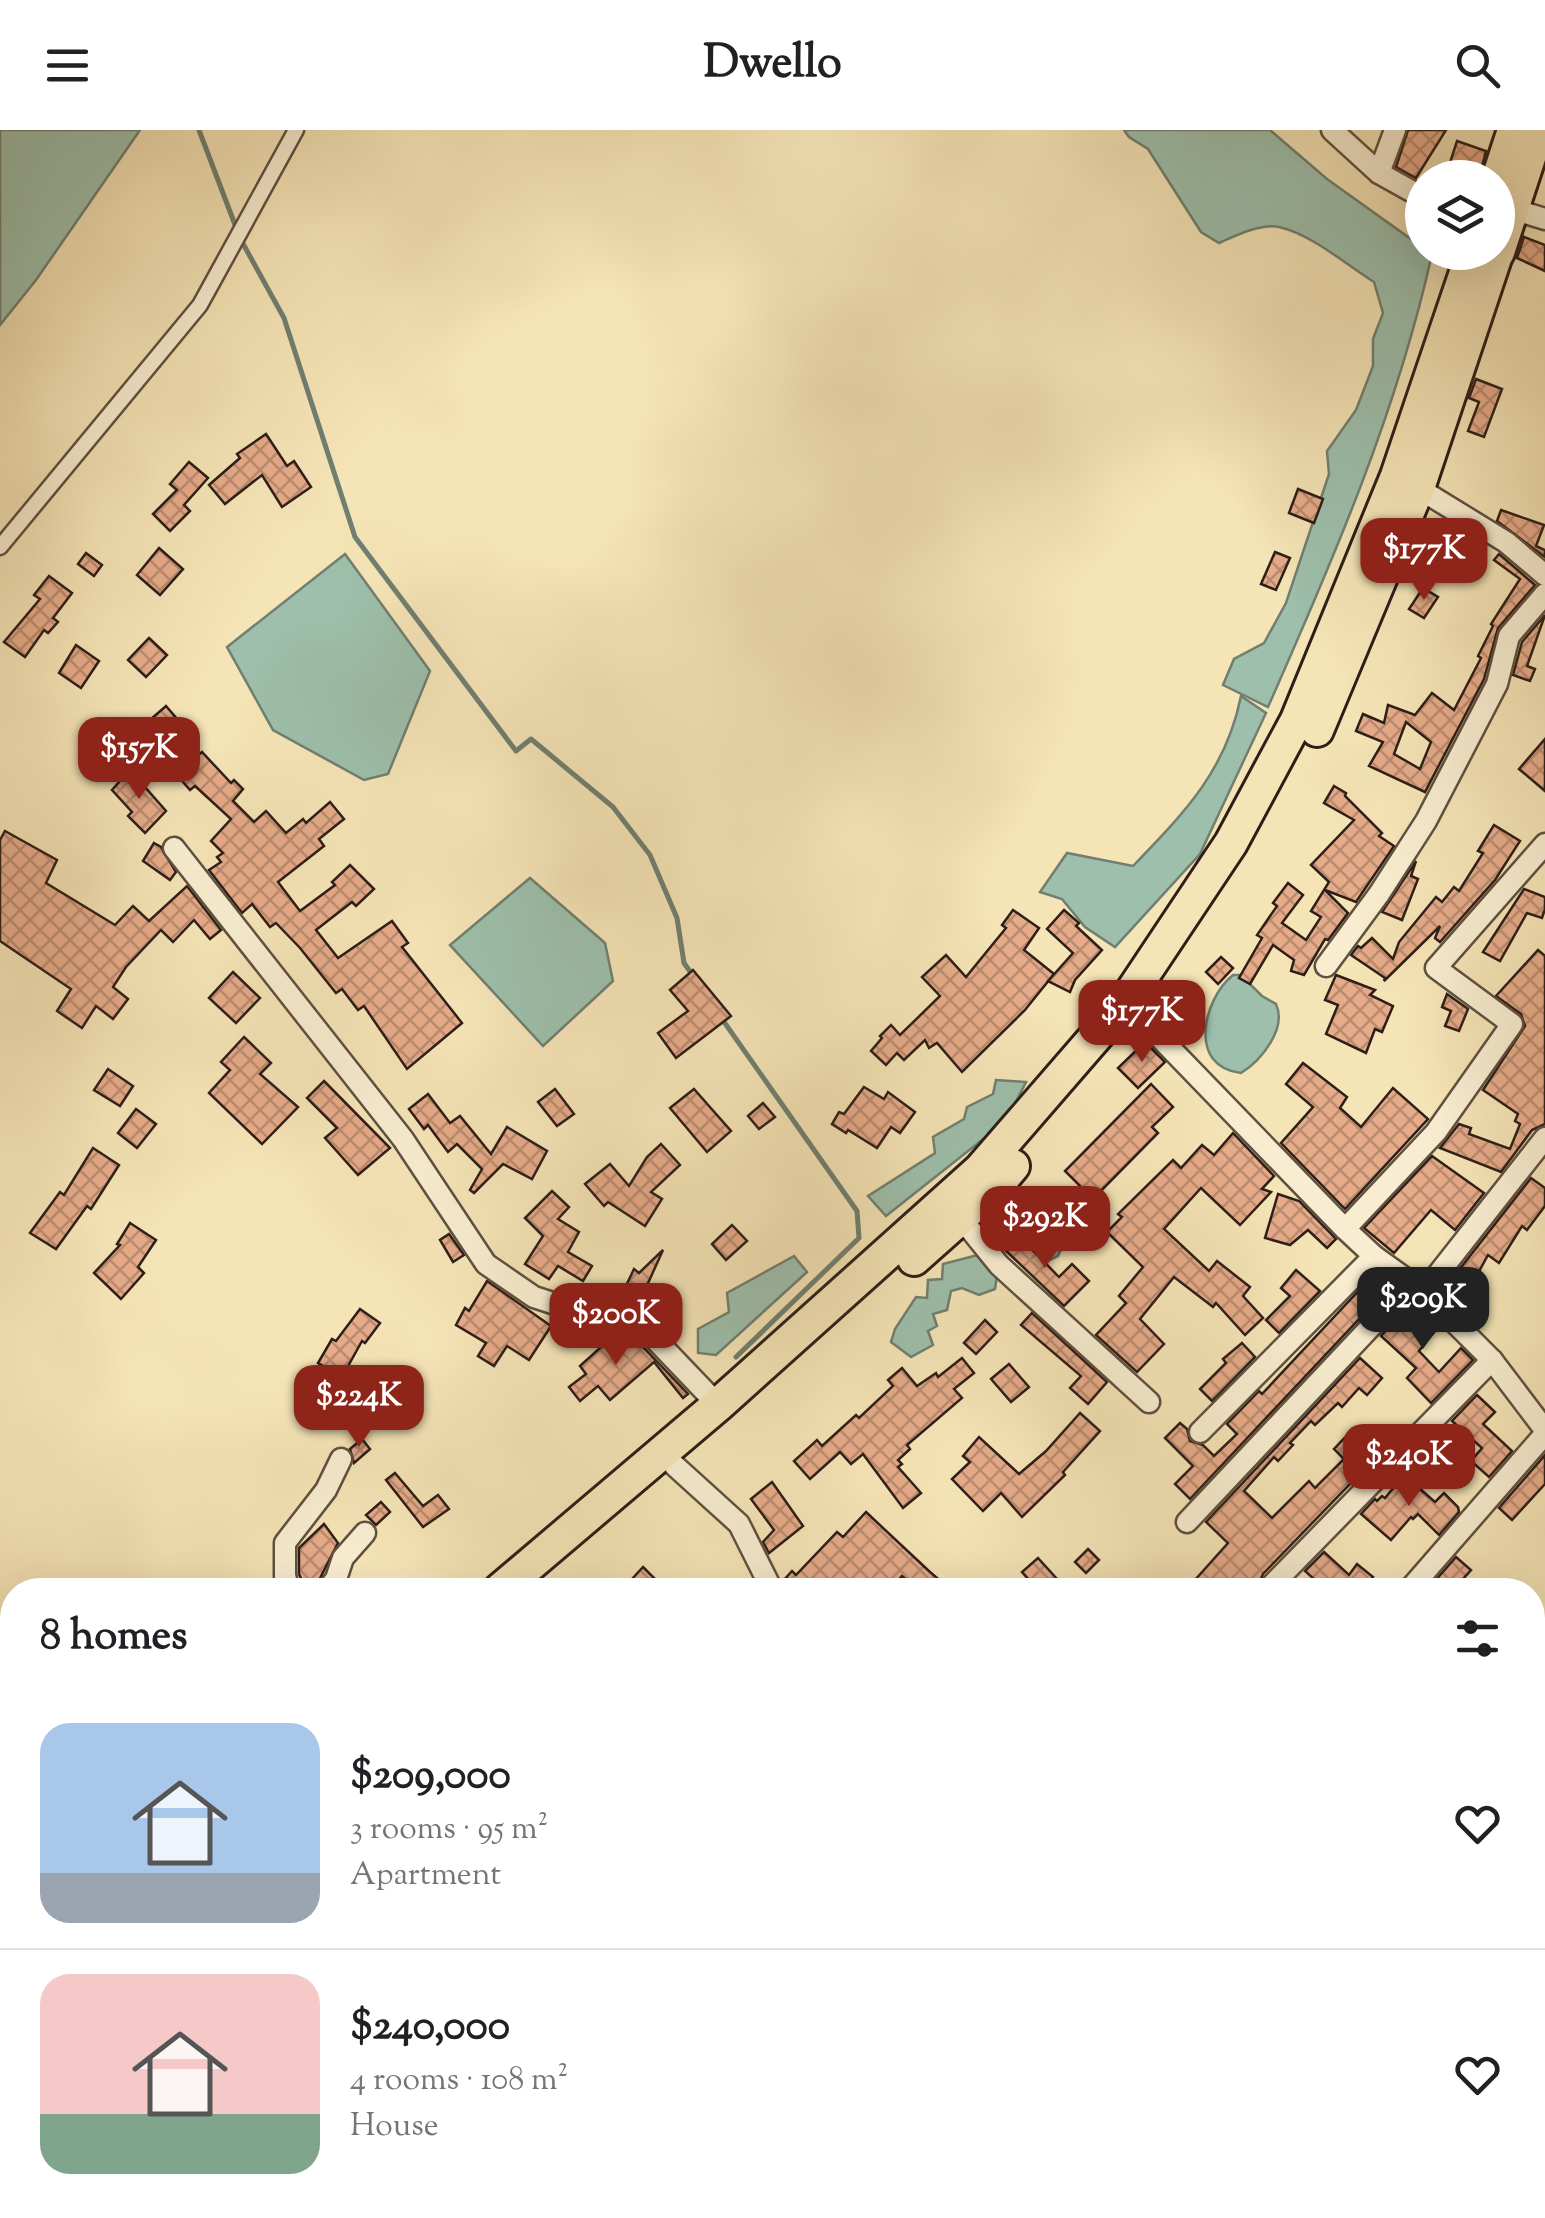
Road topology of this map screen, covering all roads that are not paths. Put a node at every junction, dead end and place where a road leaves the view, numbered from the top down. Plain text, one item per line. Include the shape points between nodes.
1 (296, 130) edge
2 (1332, 130) edge
3 (1395, 130) edge
4 (1514, 130) edge
5 (1538, 130) edge
6 (1504, 160) edge
7 (1379, 173) junction
8 (1405, 188) edge
9 (1515, 200) edge
10 (1515, 210) edge
11 (1545, 219) edge
12 (1466, 270) edge
13 (1491, 270) edge
14 (1418, 488) junction
15 (0, 547) edge
16 (1545, 576) edge
17 (1545, 594) edge
18 (1545, 844) edge
19 (174, 848) dead end
20 (1326, 966) dead end
21 (1140, 1018) junction
22 (1545, 1138) edge
23 (961, 1218) junction
24 (1344, 1229) junction
25 (1374, 1256) junction
26 (1417, 1289) junction
27 (1492, 1360) junction
28 (1149, 1402) dead end
29 (718, 1405) junction
30 (1200, 1432) dead end
31 (1545, 1432) edge
32 (342, 1459) dead end
33 (674, 1464) junction
34 (1186, 1522) dead end
35 (366, 1533) dead end
36 (286, 1578) edge
37 (337, 1578) edge
38 (514, 1578) edge
39 (542, 1578) edge
40 (765, 1578) edge
41 (1279, 1578) edge
42 (1419, 1578) edge

1 - 15 street via 200,305
2 - 7 street
3 - 7 street
4 - 6 highway
5 - 9 highway
7 - 8 street
10 - 11 street
12 - 29 highway via 1396,476 1312,685 1231,844 1123,1005 980,1170
13 - 14 highway
14 - 16 street via 1506,542
14 - 21 highway via 1318,730 1250,855
17 - 20 street via 1509,636 1497,684 1426,821
18 - 24 street via 1436,968 1512,1024 1436,1132
19 - 29 street via 402,1140 486,1264 534,1296 652,1336
21 - 23 highway
21 - 24 street
22 - 26 street
23 - 28 street via 999,1265
23 - 33 highway
24 - 25 street
25 - 26 street
25 - 30 street
26 - 27 street
26 - 34 street
27 - 31 street
27 - 41 street
29 - 38 highway
31 - 42 street
32 - 36 street via 285,1543
33 - 39 highway
33 - 40 street via 739,1524
35 - 37 street via 343,1558

